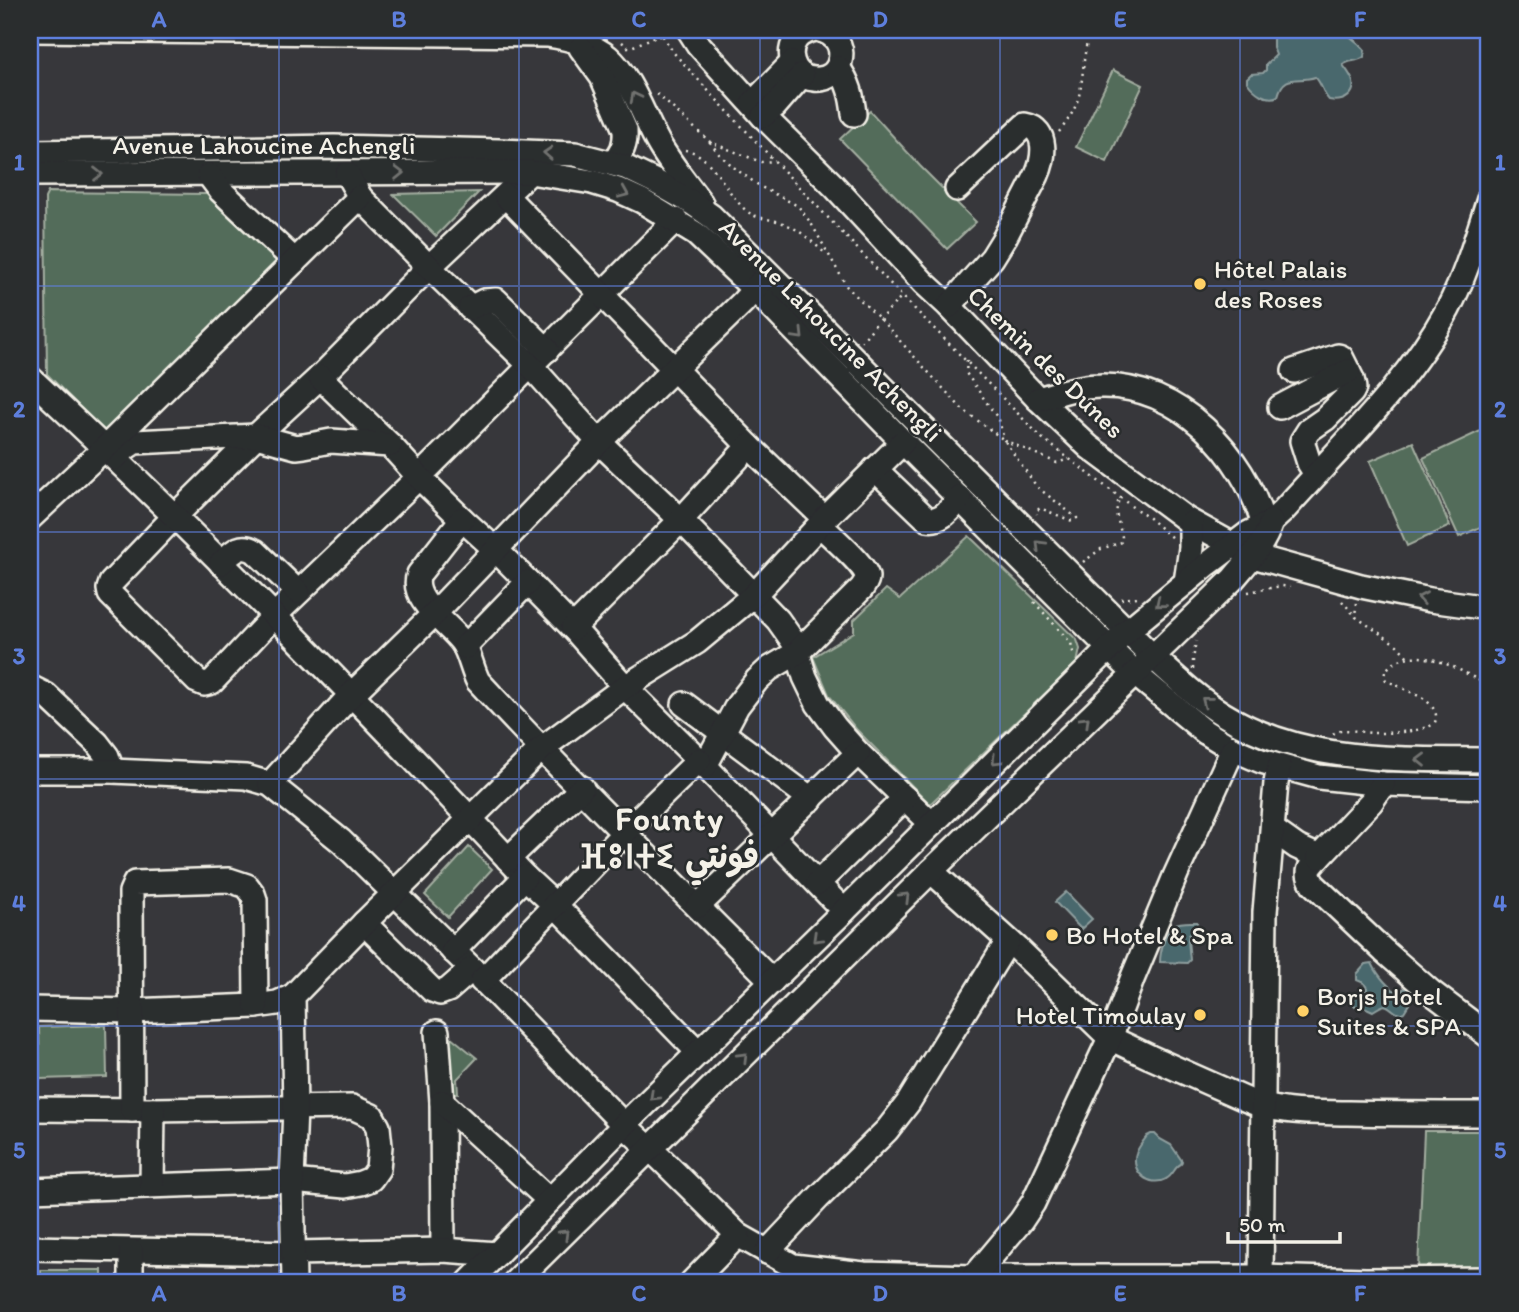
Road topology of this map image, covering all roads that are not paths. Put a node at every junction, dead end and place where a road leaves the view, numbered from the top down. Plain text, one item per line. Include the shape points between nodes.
1 (30, 30) edge
2 (689, 30) edge
3 (811, 30) edge
4 (820, 30) edge
5 (576, 42) junction
6 (838, 68) junction
7 (797, 69) junction
8 (758, 110) junction
9 (855, 114) dead end
10 (30, 152) edge
11 (612, 163) junction
12 (530, 172) junction
13 (30, 174) edge
14 (209, 174) junction
15 (347, 174) junction
16 (957, 189) dead end
17 (1485, 192) edge
18 (506, 196) junction
19 (360, 197) junction
20 (711, 216) junction
21 (676, 220) junction
22 (295, 261) junction
23 (429, 267) junction
24 (762, 281) junction
25 (601, 295) junction
26 (948, 306) junction
27 (470, 307) junction
28 (547, 350) junction
29 (531, 366) junction
30 (674, 369) junction
31 (1294, 371) dead end
32 (1348, 371) junction
33 (320, 377) junction
34 (30, 378) edge
35 (1038, 399) junction
36 (1280, 407) dead end
37 (256, 436) junction
38 (599, 442) junction
39 (903, 442) junction
40 (390, 445) junction
41 (749, 446) junction
42 (110, 453) junction
43 (875, 469) junction
44 (1316, 474) junction
45 (419, 477) junction
46 (960, 498) junction
47 (175, 516) junction
48 (30, 518) edge
49 (462, 519) junction
50 (681, 520) junction
51 (823, 522) junction
52 (1195, 525) junction
53 (1256, 536) junction
54 (495, 549) junction
55 (221, 563) junction
56 (528, 582) junction
57 (1186, 582) junction
58 (298, 593) junction
59 (755, 594) junction
60 (1489, 608) edge
61 (433, 614) junction
62 (274, 616) junction
63 (573, 628) junction
64 (1126, 631) junction
65 (465, 647) junction
66 (1109, 648) junction
67 (798, 652) junction
68 (1152, 656) junction
69 (1134, 674) junction
70 (30, 687) edge
71 (625, 687) junction
72 (351, 695) junction
73 (684, 704) dead end
74 (723, 732) junction
75 (541, 749) junction
76 (1233, 749) junction
77 (858, 753) junction
78 (1489, 760) edge
79 (702, 763) junction
80 (1279, 767) junction
81 (30, 771) edge
82 (112, 771) junction
83 (270, 784) junction
84 (1383, 785) junction
85 (1489, 787) edge
86 (582, 788) junction
87 (905, 798) junction
88 (811, 799) junction
89 (471, 819) junction
90 (932, 824) junction
91 (1273, 830) junction
92 (625, 832) junction
93 (772, 835) junction
94 (1319, 857) junction
95 (508, 859) junction
96 (931, 871) junction
97 (525, 877) junction
98 (818, 883) junction
99 (395, 893) junction
100 (555, 905) junction
101 (698, 906) junction
102 (844, 911) junction
103 (364, 923) junction
104 (1008, 941) junction
105 (453, 951) junction
106 (477, 975) junction
107 (772, 981) junction
108 (293, 996) junction
109 (256, 1006) junction
110 (30, 1009) edge
111 (131, 1011) junction
112 (437, 1032) dead end
113 (1489, 1036) edge
114 (1110, 1038) junction
115 (699, 1053) junction
116 (442, 1102) junction
117 (1262, 1107) junction
118 (30, 1109) edge
119 (295, 1109) junction
120 (143, 1110) junction
121 (1489, 1114) edge
122 (624, 1125) junction
123 (650, 1149) junction
124 (292, 1181) junction
125 (152, 1185) junction
126 (30, 1190) edge
127 (549, 1200) junction
128 (738, 1235) junction
129 (30, 1248) edge
130 (443, 1250) junction
131 (131, 1251) junction
132 (767, 1252) junction
133 (295, 1253) junction
134 (497, 1254) junction
135 (787, 1274) edge
136 (974, 1277) junction
137 (1489, 1279) edge
138 (520, 1280) edge
139 (1261, 1280) edge
140 (1366, 1281) edge
141 (131, 1282) edge
142 (295, 1282) edge
143 (469, 1282) edge
144 (692, 1282) edge

1 - 5 street via 547,35
2 - 8 street, Chemin des Dunes
3 - 7 street via 794,42 791,52
4 - 6 street via 834,36 840,45
5 - 11 street via 603,77 623,123 626,138
20 -> 5 street via 660,147 616,66 608,57
6 - 7 street via 828,77 814,79
6 - 9 street via 846,79
7 - 8 street via 775,106
8 - 26 street, Chemin des Dunes
11 -> 10 street, Avenue Lahoucine Achengli via 575,154 334,147
11 - 20 street, Avenue Lahoucine Achengli via 654,181
15 -> 12 street, Avenue Lahoucine Achengli
12 - 18 street
12 -> 21 street, Avenue Lahoucine Achengli via 618,190
13 -> 14 street, Avenue Lahoucine Achengli
14 - 15 street, Avenue Lahoucine Achengli
14 - 22 street
15 - 19 street
16 - 26 street via 1025,125 1041,138 1041,166 1005,237
17 - 44 street via 1449,308 1394,390
18 - 23 street
18 - 25 street
19 - 22 street
19 - 23 street
20 - 24 street, Avenue Lahoucine Achengli
21 - 24 street, Avenue Lahoucine Achengli
21 - 25 street
22 - 42 street
23 - 27 street
23 - 33 street
24 - 30 street
24 -> 39 street, Avenue Lahoucine Achengli
64 -> 24 street, Avenue Lahoucine Achengli
25 - 28 street
25 - 30 street
26 - 35 street, Chemin des Dunes
27 - 28 street via 496,300
27 - 29 street
28 - 29 street
29 - 38 street
29 - 45 street
30 - 38 street
30 - 41 street
31 - 32 street via 1338,356
32 - 36 street
32 - 44 street via 1352,392 1308,430 1303,441
33 - 37 street
33 - 40 street
34 - 42 street
35 - 52 street, Chemin des Dunes via 1089,447
35 - 53 street via 1102,386 1123,387 1165,401 1206,429 1247,482 1260,510
37 - 40 street via 296,446 331,441
37 - 42 street via 135,442
37 - 47 street
38 - 50 street
38 - 54 street
39 - 43 street
39 - 46 street, Avenue Lahoucine Achengli
40 - 45 street
41 - 50 street
41 - 51 street
42 - 47 street
42 - 48 street
43 - 46 street via 927,519 941,518
43 - 51 street
44 - 53 street
45 - 49 street
45 - 58 street
46 - 66 street, Avenue Lahoucine Achengli
47 - 55 street
47 - 62 street via 111,583 110,594 204,684 212,682
49 - 54 street
49 - 61 street via 416,581
50 - 59 street
50 - 63 street
51 - 59 street
51 - 67 street via 867,574 867,581
52 - 53 street, Chemin des Dunes
52 - 57 street
53 - 57 street
60 -> 53 street, Chemin des Dunes via 1361,586 1282,564
53 - 68 street via 1233,579
54 - 56 street
54 - 61 street
55 - 58 street via 239,548 249,547
55 - 62 street
56 - 63 street
56 - 65 street
57 -> 64 street
58 - 62 street
59 - 67 street
59 - 71 street via 697,642
61 - 65 street
61 - 72 street
62 - 72 street
63 - 71 street
64 - 66 street
64 - 68 street, Avenue Lahoucine Achengli
65 - 75 street via 478,681
66 - 69 street, Avenue Lahoucine Achengli
66 -> 90 street
67 - 74 street via 757,680
67 - 77 street via 818,704
68 - 69 street
78 -> 68 street, Avenue Lahoucine Achengli via 1414,760 1329,753 1288,744 1221,713
69 - 76 street, Avenue Lahoucine Achengli via 1181,714
96 -> 69 street
70 - 82 street via 46,695 97,743
71 - 75 street
71 - 79 street
72 - 83 street
72 - 89 street
73 - 74 street
74 - 79 street
74 - 88 street
75 - 86 street
75 - 89 street
76 - 80 street, Avenue Lahoucine Achengli
76 - 114 street via 1171,885
77 - 87 street
77 - 88 street
79 - 92 street
79 - 93 street
80 - 84 street, Avenue Lahoucine Achengli
80 - 91 street
81 - 82 street
82 - 83 street via 246,777
83 - 99 street via 341,841
84 - 85 street, Avenue Lahoucine Achengli
84 - 94 street
86 - 92 street
86 - 95 street
87 - 90 street
87 - 98 street
88 - 93 street
89 - 95 street
89 - 99 street
90 - 102 street
91 - 94 street
91 - 117 street via 1265,912
92 - 100 street
92 - 101 street
93 - 98 street
93 - 101 street
94 - 113 street via 1309,871 1313,884 1431,992
95 - 97 street
96 - 104 street
123 -> 96 street
97 - 100 street
97 - 105 street
98 - 102 street
99 - 103 street
99 - 105 street
100 - 106 street
100 - 115 street
101 - 107 street
102 -> 107 street
103 - 106 street via 432,990 440,993
103 - 108 street
104 - 114 street
104 - 132 street via 908,1103
105 - 106 street
106 - 122 street
107 - 115 street
108 - 109 street
108 - 119 street
109 - 111 street
109 - 111 street via 255,900 247,886 229,880 135,883 131,892
110 - 111 street
111 - 120 street
112 - 116 street
114 - 117 street
114 - 136 street via 1033,1203
115 -> 122 street
116 - 127 street
116 - 130 street
117 - 121 street via 1303,1112
117 - 139 street
118 - 120 street
119 - 120 street
119 - 124 street
119 - 124 street via 352,1107 362,1111 372,1116 378,1127 380,1146 378,1169 361,1183
120 - 125 street
122 - 123 street
122 - 127 street
123 - 128 street
138 -> 123 street
124 - 125 street
124 - 133 street
125 - 126 street
127 - 134 street
128 - 132 street
128 - 144 street
129 - 131 street
130 - 133 street
130 - 134 street
131 - 133 street
131 - 141 street
132 - 135 street
133 - 142 street
134 - 143 street
135 - 136 street
136 - 139 street
137 - 140 street
139 - 140 street

